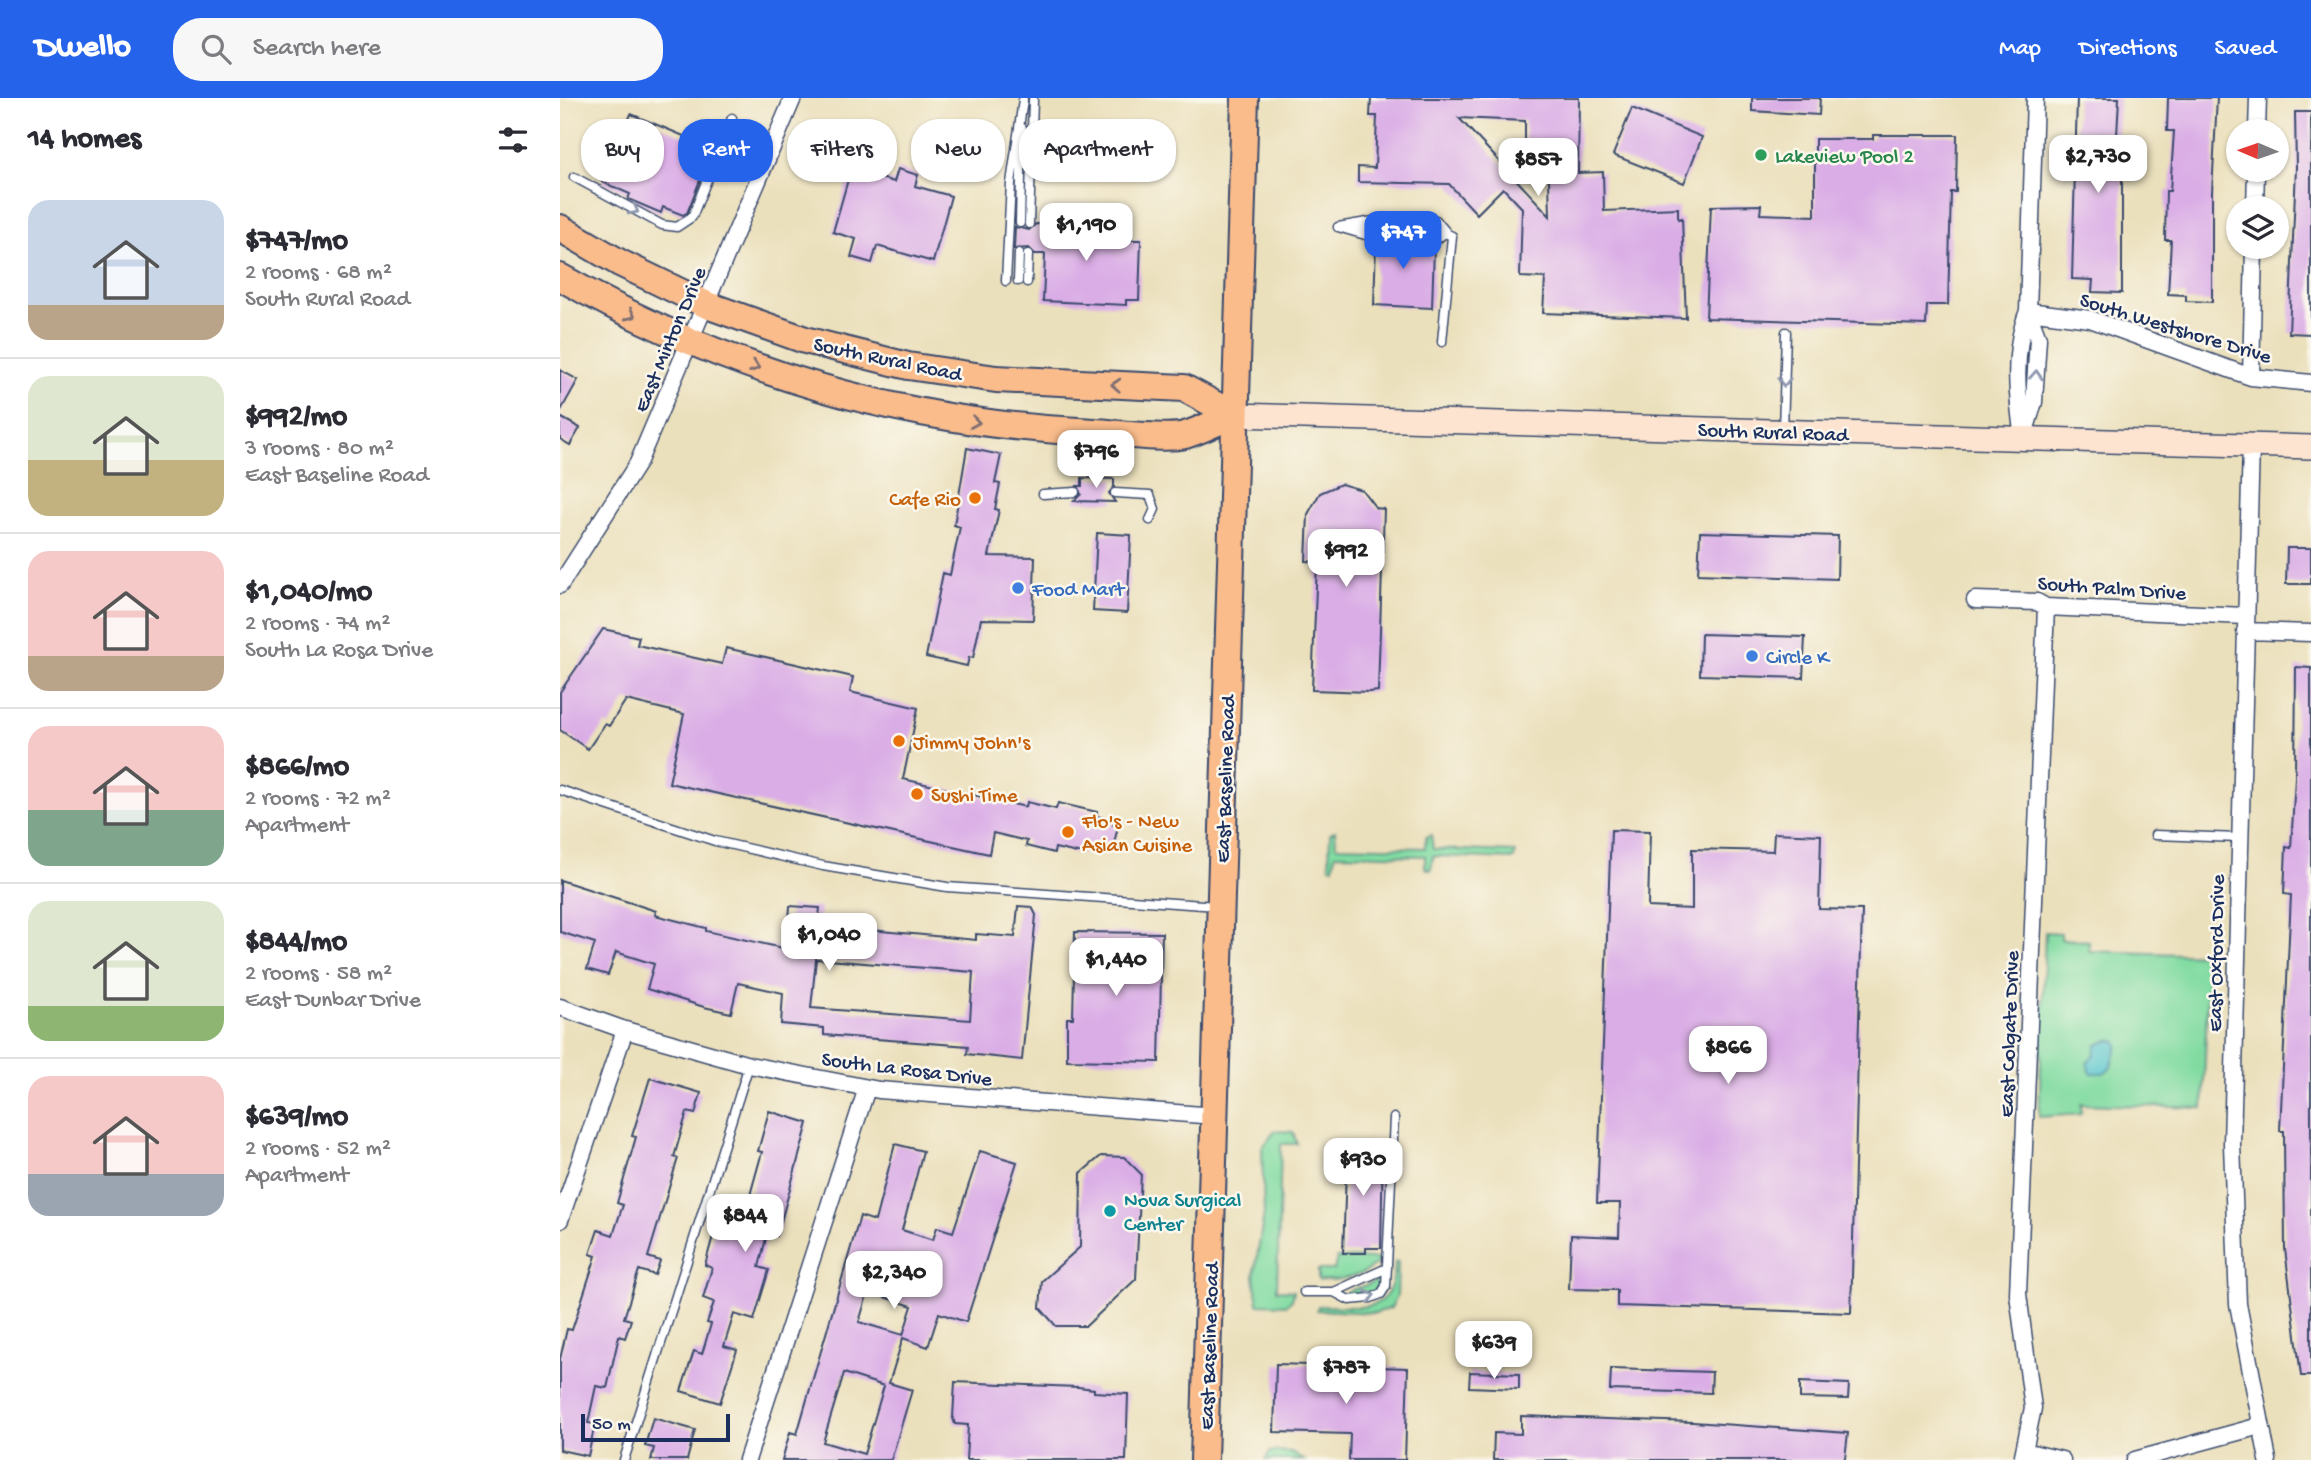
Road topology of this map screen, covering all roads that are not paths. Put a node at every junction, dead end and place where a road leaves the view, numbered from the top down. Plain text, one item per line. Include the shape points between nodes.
1 (793, 98) edge
2 (1245, 98) edge
3 (2035, 98) edge
4 (2258, 98) edge
5 (1033, 100) dead end
6 (732, 118) dead end
7 (2257, 119) edge
8 (574, 177) dead end
9 (1379, 224) dead end
10 (1406, 224) dead end
11 (560, 228) edge
12 (1446, 232) junction
13 (1379, 239) dead end
14 (1406, 239) dead end
15 (1024, 253) dead end
16 (2254, 259) edge
17 (560, 277) edge
18 (1006, 281) dead end
19 (1023, 282) dead end
20 (707, 305) junction
21 (2028, 312) junction
22 (1786, 332) dead end
23 (692, 342) junction
24 (1441, 342) dead end
25 (2251, 377) junction
26 (2311, 383) edge
27 (1234, 415) junction
28 (1783, 431) junction
29 (2023, 438) junction
30 (2251, 445) junction
31 (2311, 447) edge
32 (1074, 492) dead end
33 (1115, 493) dead end
34 (1043, 494) dead end
35 (1150, 520) dead end
36 (560, 585) edge
37 (1975, 600) dead end
38 (2046, 607) junction
39 (2245, 624) junction
40 (2311, 633) edge
41 (560, 790) edge
42 (2155, 835) dead end
43 (2239, 838) junction
44 (1220, 907) junction
45 (560, 1007) edge
46 (625, 1030) junction
47 (749, 1065) junction
48 (867, 1088) junction
49 (1215, 1116) junction
50 (1394, 1118) dead end
51 (560, 1220) edge
52 (1387, 1268) junction
53 (1304, 1292) dead end
54 (1334, 1292) junction
55 (2260, 1426) junction
56 (2023, 1455) edge
57 (624, 1460) edge
58 (747, 1460) edge
59 (1204, 1460) edge
60 (2062, 1460) edge
61 (2135, 1460) edge
62 (2268, 1460) edge

1 - 20 street, East Minton Drive
2 - 27 main road, East Baseline Road
3 - 21 street
4 - 7 street
5 - 18 lane via 1025,223 1023,100 1011,183
8 -> 6 lane via 662,225 677,227 692,217
9 - 13 lane via 1338,227
10 - 12 lane
11 - 20 main road, South Rural Road
12 - 14 lane via 1436,240
12 - 24 lane via 1454,243
15 - 19 lane
16 - 25 street
17 -> 23 main road, South Rural Road
20 - 23 street, East Minton Drive
27 -> 20 main road, South Rural Road via 1184,388 996,379 908,366 805,340
21 - 25 street, South Westshore Drive via 2090,319
21 - 29 street via 2019,334 2017,389
22 -> 28 lane
23 -> 27 main road, South Rural Road via 759,369 860,400 1004,427 1183,436
23 - 36 street, East Minton Drive via 638,463
25 - 26 street, South Westshore Drive
27 - 28 main road, South Rural Road
27 - 44 main road, East Baseline Road
28 - 29 main road, South Rural Road
29 - 30 main road, South Rural Road
30 - 31 main road, South Rural Road
30 - 39 street, East Oxford Drive
32 - 34 lane
33 - 35 lane via 1150,495 1154,509
37 - 38 street, South Palm Drive via 2037,602
38 - 39 street, South Palm Drive
38 - 56 street, East Colgate Drive via 2018,1294 2033,1408
39 - 40 street, South Palm Drive
39 - 43 street, East Oxford Drive
41 - 44 lane via 715,841 823,866 947,887
42 - 43 lane
43 - 55 street, East Oxford Drive via 2232,1144 2238,1304
44 - 49 main road, East Baseline Road
45 - 46 street, South La Rosa Drive
46 - 47 street, South La Rosa Drive
46 - 51 street
47 - 48 street, South La Rosa Drive
47 - 57 lane
48 - 49 street, South La Rosa Drive
48 - 58 street
49 - 59 main road, East Baseline Road
50 - 52 lane
52 - 54 lane
54 -> 52 lane via 1349,1300 1381,1294
53 - 54 lane
55 - 61 street
55 - 62 street, East Oxford Drive
56 - 60 street

